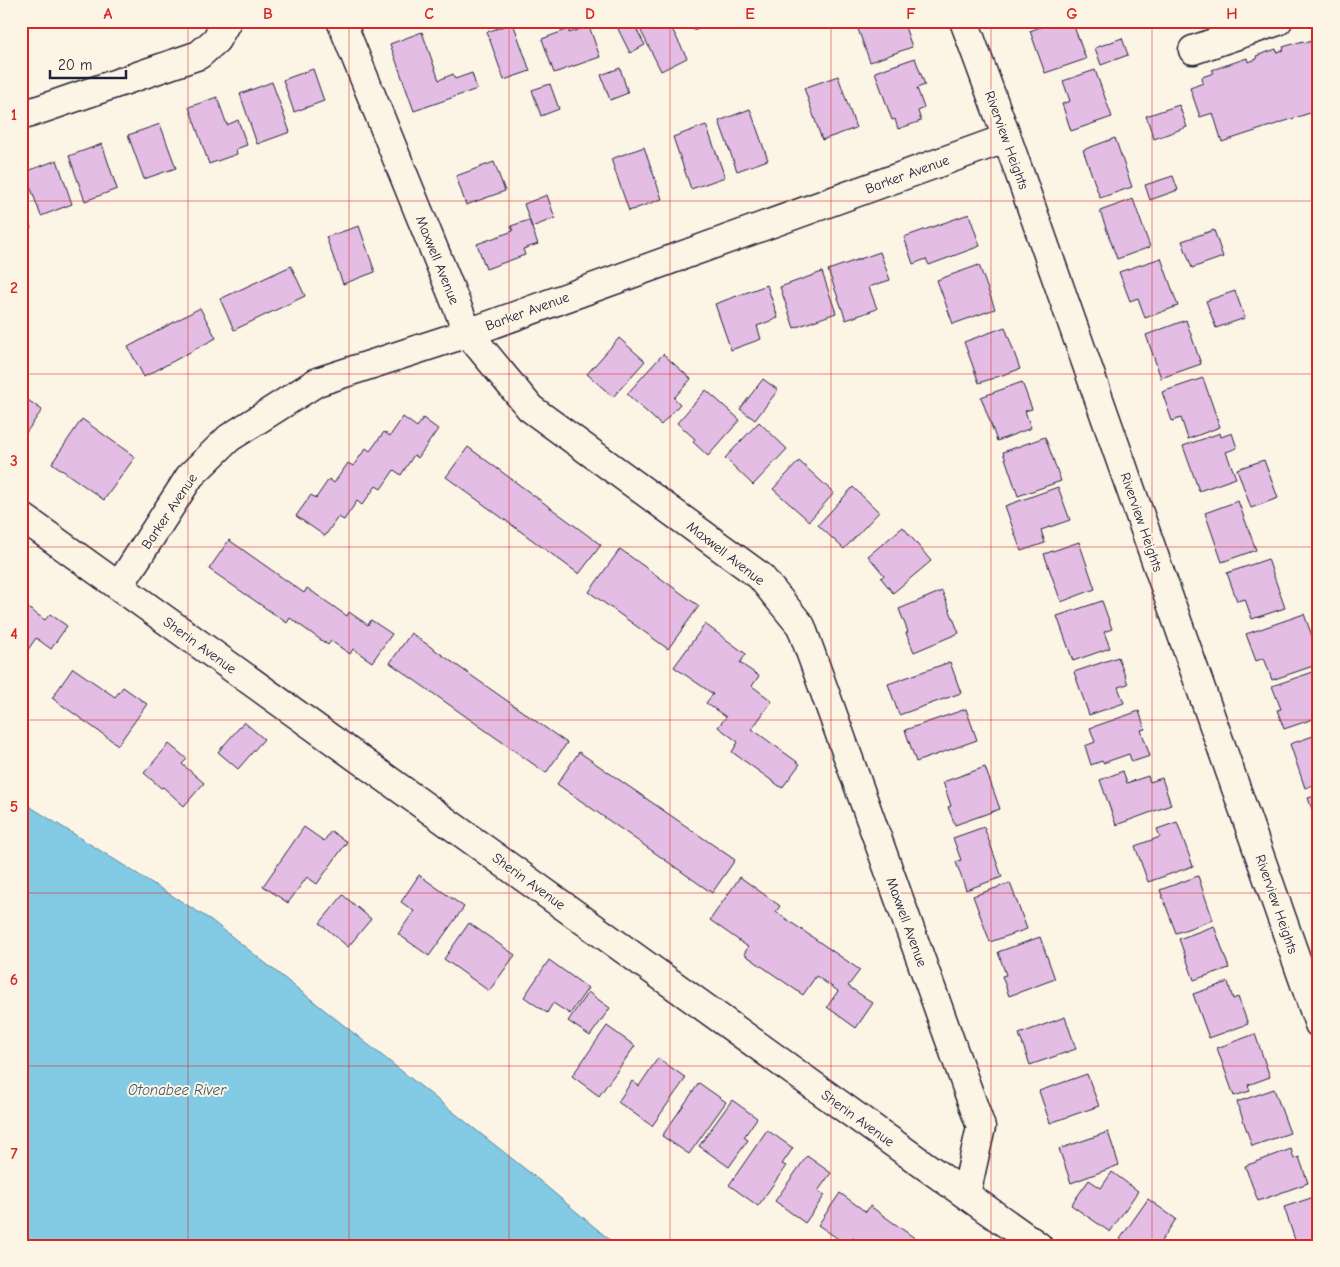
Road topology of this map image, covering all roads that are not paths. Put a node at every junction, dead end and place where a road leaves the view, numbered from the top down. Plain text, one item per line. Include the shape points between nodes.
1 (227, 21) edge
2 (341, 21) edge
3 (964, 21) edge
4 (1278, 21) edge
5 (1194, 50) dead end
6 (21, 116) edge
7 (1007, 138) junction
8 (468, 332) junction
9 (21, 516) edge
10 (119, 586) junction
11 (1319, 1024) edge
12 (966, 1194) junction
13 (1038, 1246) edge

1 - 6 street via 216,40 199,55
2 - 8 street, Maxwell Avenue
3 - 7 street, Riverview Heights
4 - 5 street
7 - 8 street, Barker Avenue
7 - 11 street, Riverview Heights
8 - 10 street, Barker Avenue via 317,382 229,438 190,476
8 - 12 street, Maxwell Avenue via 530,408 760,576 801,626 981,1127
9 - 10 street, Sherin Avenue
10 - 12 street, Sherin Avenue
12 - 13 street, Sherin Avenue

